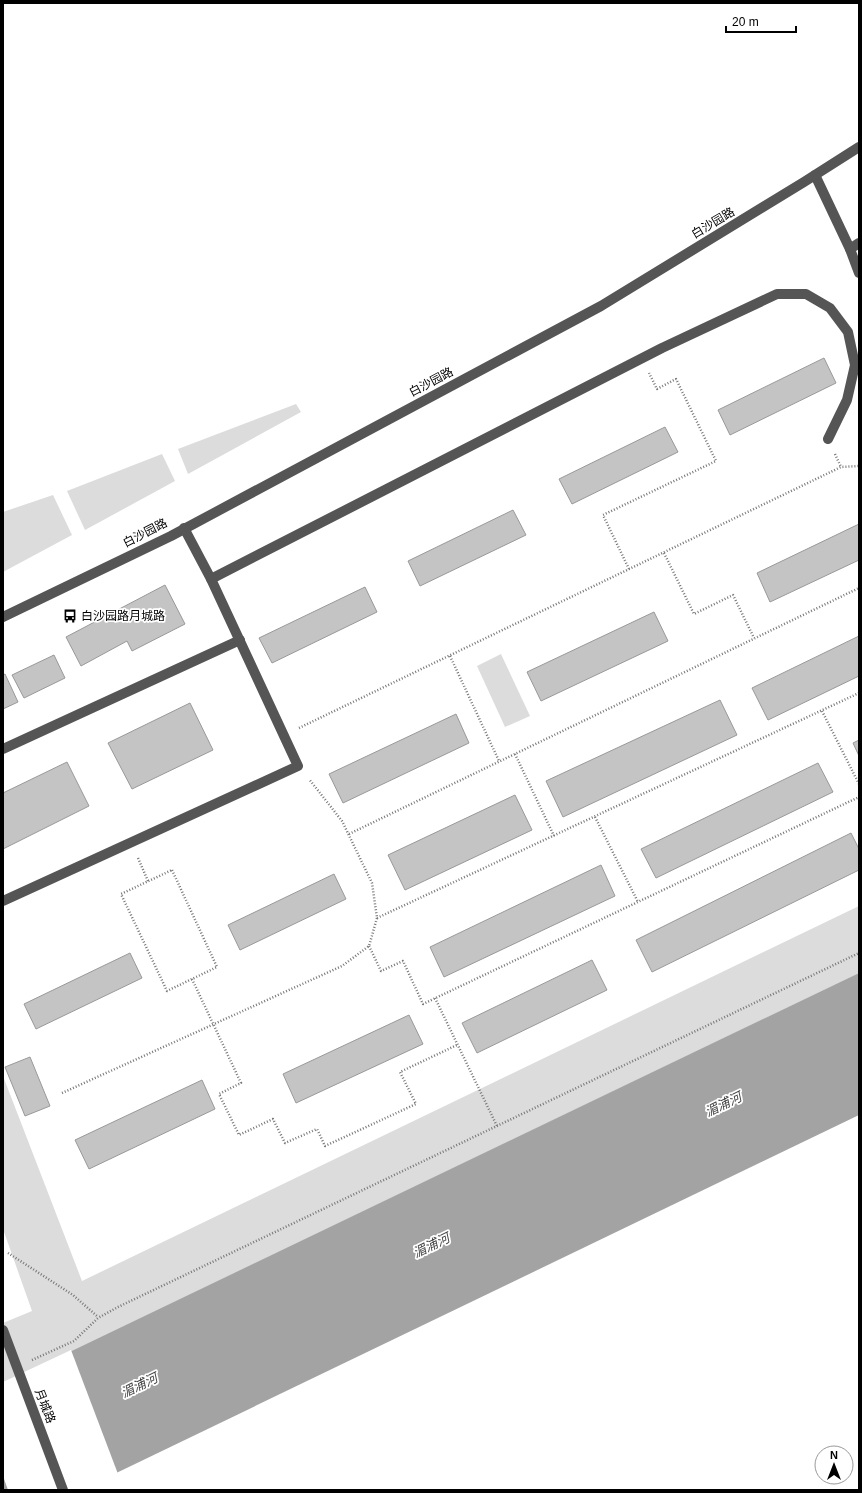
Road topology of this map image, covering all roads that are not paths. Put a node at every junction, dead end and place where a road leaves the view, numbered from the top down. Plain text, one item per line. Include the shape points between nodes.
1 (859, 146) edge
2 (816, 174) junction
3 (859, 243) edge
4 (850, 249) junction
5 (859, 273) edge
6 (828, 439) dead end
7 (184, 528) junction
8 (212, 580) junction
9 (3, 617) edge
10 (240, 640) junction
11 (3, 749) edge
12 (3, 901) edge
13 (3, 1330) edge
14 (63, 1490) edge

1 - 2 street, 白沙园路
2 - 4 street
2 - 7 street, 白沙园路 via 601,306
3 - 4 street
4 - 5 street
6 - 8 street via 847,400 855,365 848,332 830,308 806,294 777,294 642,358
7 - 8 street
7 - 9 street, 白沙园路
8 - 10 street
10 - 11 street
10 - 12 street via 298,766
13 - 14 street, 月城路

